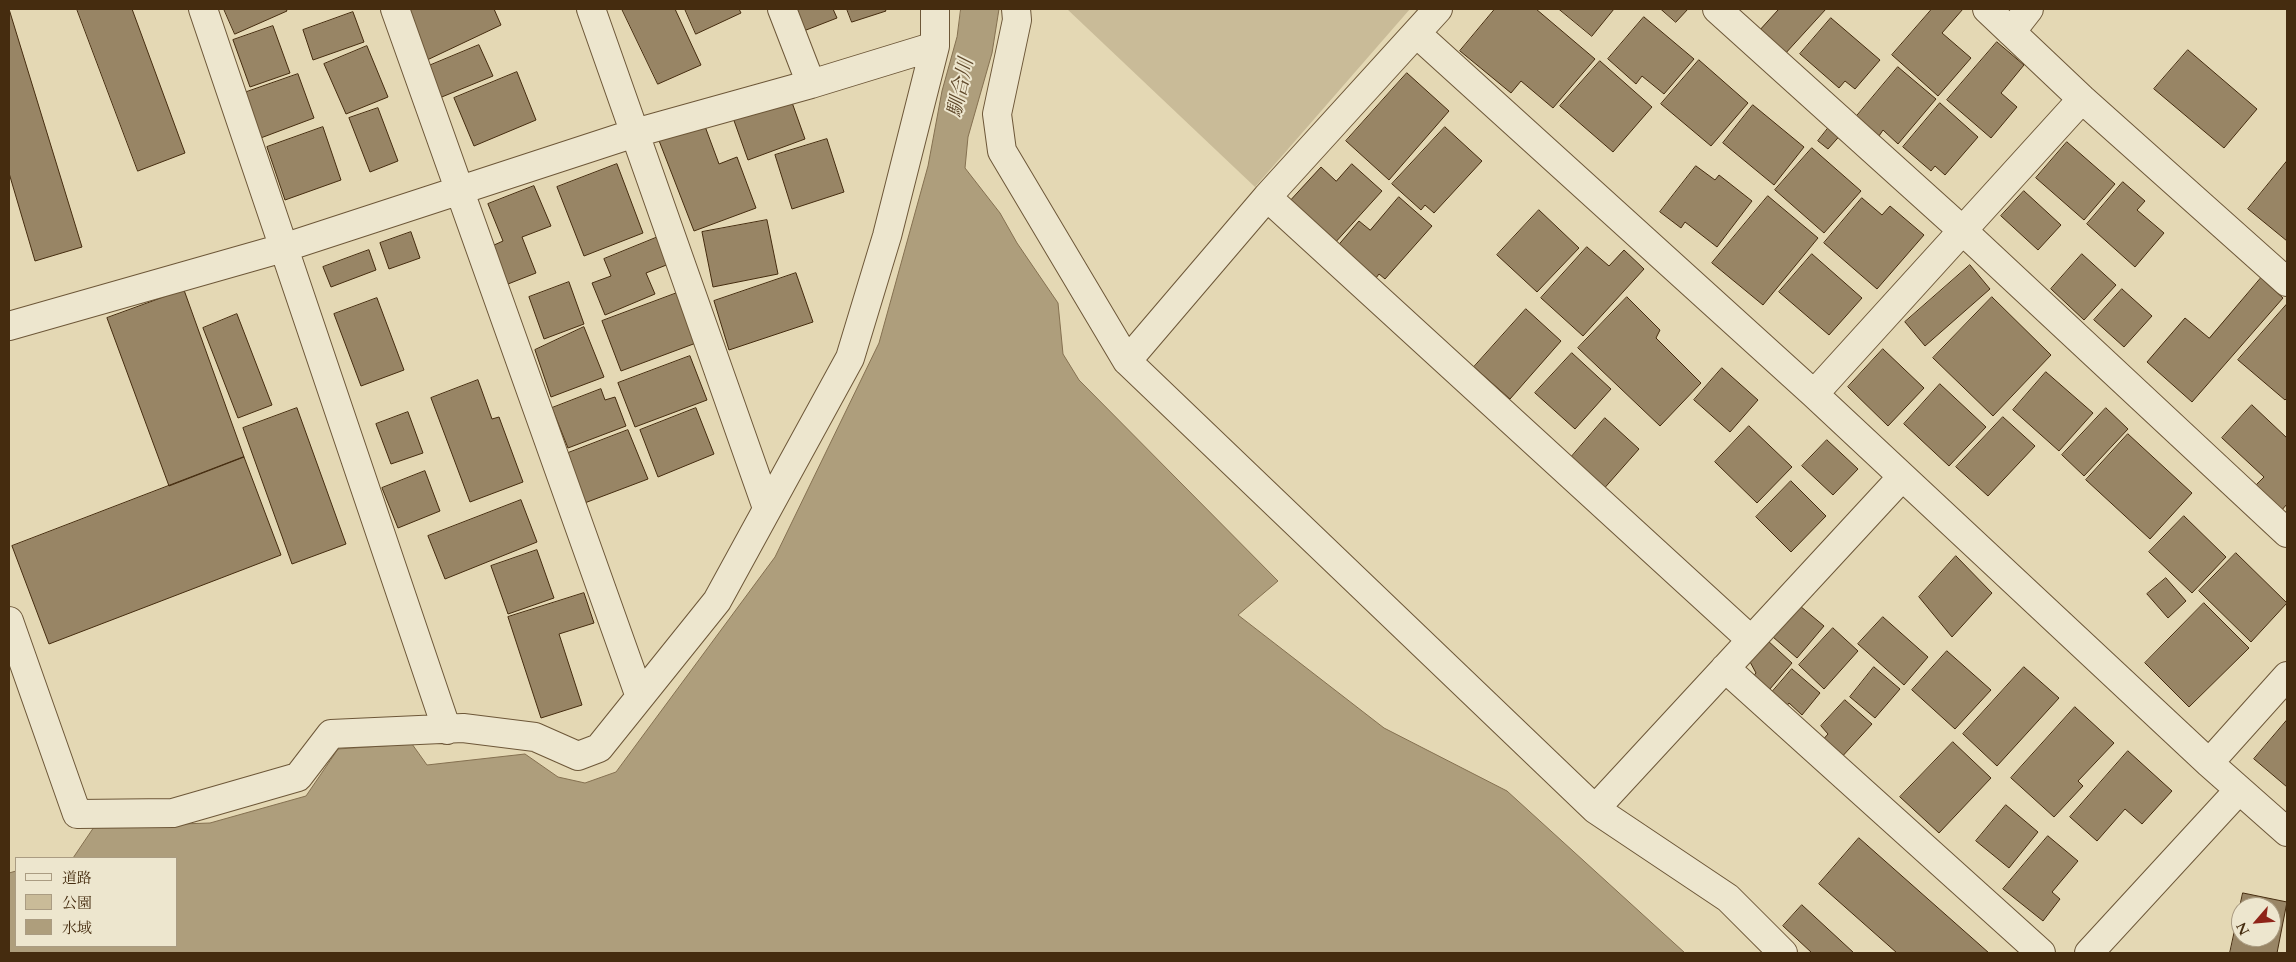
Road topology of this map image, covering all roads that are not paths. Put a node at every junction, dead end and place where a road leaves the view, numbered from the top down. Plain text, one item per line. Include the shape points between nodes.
1 (203, 9) edge
2 (396, 9) edge
3 (591, 9) edge
4 (782, 9) edge
5 (936, 9) edge
6 (1016, 9) edge
7 (1438, 9) edge
8 (1717, 9) edge
9 (1987, 9) edge
10 (2029, 9) edge
11 (2011, 32) junction
12 (1417, 34) junction
13 (934, 46) junction
14 (810, 84) junction
15 (2082, 100) junction
16 (635, 133) junction
17 (460, 190) junction
18 (1267, 197) junction
19 (1962, 230) junction
20 (283, 248) junction
21 (2287, 282) edge
22 (9, 326) edge
23 (1127, 361) junction
24 (1814, 394) junction
25 (1902, 476) junction
26 (767, 508) junction
27 (2287, 533) edge
28 (9, 620) edge
29 (1750, 639) junction
30 (1725, 668) junction
31 (2287, 676) edge
32 (640, 697) junction
33 (447, 730) junction
34 (2209, 763) junction
35 (2239, 790) junction
36 (1594, 809) junction
37 (2287, 832) edge
38 (1783, 953) edge
39 (2041, 953) edge
40 (2089, 953) edge

1 - 20 street
2 - 17 street
3 - 16 street
4 - 14 street
5 - 13 street
6 - 23 street via 1017,20 996,114 1002,151
7 - 12 street
8 - 19 street
9 - 11 street
10 - 11 street
11 - 15 street
12 - 18 street
12 - 24 street
13 - 14 street
13 - 26 street via 887,236 850,358
14 - 16 street
15 - 19 street
15 - 21 street
16 - 17 street
16 - 26 street
17 - 20 street
17 - 32 street
18 - 23 street
18 - 29 street
19 - 24 street
19 - 27 street
20 - 22 street
20 - 33 street
23 - 36 street
24 - 25 street
25 - 29 street
25 - 34 street
26 - 32 street via 717,601
28 - 33 street via 77,814 173,813 298,777 331,734
29 - 30 street
30 - 36 street
30 - 39 street
31 - 34 street
32 - 33 street via 600,748 578,756 535,737 462,728
34 - 35 street
35 - 37 street
35 - 40 street
36 - 38 street via 1728,898

